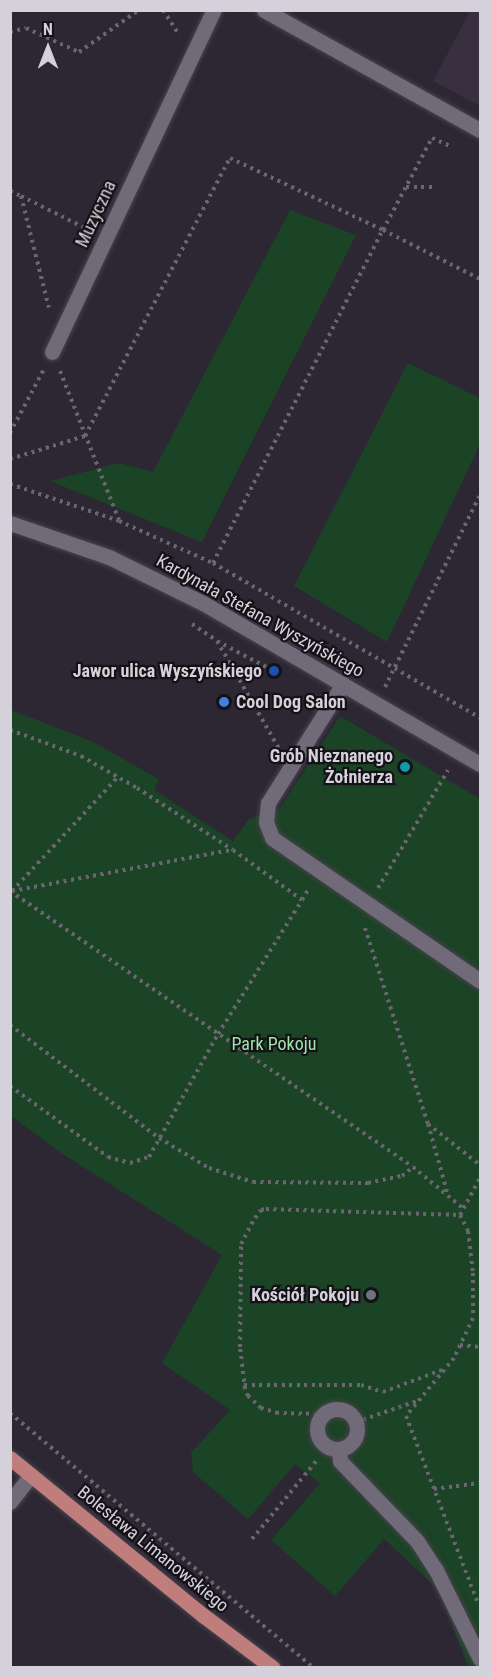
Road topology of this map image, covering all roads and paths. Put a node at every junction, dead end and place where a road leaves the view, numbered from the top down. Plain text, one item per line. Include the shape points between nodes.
1 (139, 10) edge
2 (163, 10) edge
3 (214, 10) edge
4 (264, 10) edge
5 (10, 32) edge
6 (181, 39) dead end
7 (480, 130) edge
8 (452, 147) dead end
9 (406, 187) junction
10 (434, 187) dead end
11 (10, 191) edge
12 (21, 196) junction
13 (383, 230) junction
14 (106, 239) junction
15 (480, 279) edge
16 (49, 310) dead end
17 (52, 352) junction
18 (10, 433) edge
19 (85, 436) junction
20 (10, 459) edge
21 (10, 484) edge
22 (480, 495) edge
23 (119, 521) junction
24 (10, 523) edge
25 (213, 563) junction
26 (182, 618) dead end
27 (217, 641) junction
28 (395, 669) junction
29 (274, 671) dead end
30 (343, 684) junction
31 (376, 703) junction
32 (480, 718) edge
33 (10, 730) edge
34 (437, 764) dead end
35 (480, 764) edge
36 (290, 768) junction
37 (448, 770) junction
38 (457, 774) dead end
39 (118, 777) junction
40 (232, 850) junction
41 (318, 870) junction
42 (11, 892) edge
43 (302, 900) junction
44 (368, 903) junction
45 (364, 926) dead end
46 (480, 981) edge
47 (10, 1025) edge
48 (218, 1034) junction
49 (10, 1086) edge
50 (428, 1124) junction
51 (159, 1138) junction
52 (480, 1164) edge
53 (413, 1167) junction
54 (480, 1178) edge
55 (449, 1197) junction
56 (464, 1209) junction
57 (460, 1215) junction
58 (460, 1345) junction
59 (480, 1347) edge
60 (445, 1369) junction
61 (244, 1385) junction
62 (419, 1400) junction
63 (10, 1413) edge
64 (324, 1414) junction
65 (356, 1422) junction
66 (334, 1448) junction
67 (10, 1458) edge
68 (31, 1475) junction
69 (480, 1483) edge
70 (434, 1489) junction
71 (10, 1502) edge
72 (252, 1539) dead end
73 (480, 1610) edge
74 (480, 1659) edge
75 (273, 1668) edge
76 (314, 1668) edge

1 - 5 path via 79,52 26,28
2 - 6 path
3 - 14 street, Muzyczna
4 - 7 street
8 - 9 path via 432,138
9 - 10 path
9 - 13 path
11 - 12 path
12 - 14 path
12 - 16 path
13 - 15 path
13 - 19 path via 230,158
13 - 25 path
14 - 17 street, Muzyczna
17 - 18 path
17 - 19 path
19 - 20 path
19 - 23 path
21 - 23 path
22 - 28 path
23 - 25 path
24 - 30 street, Kardynała Stefana Wyszyńskiego via 109,557 203,603
25 - 28 path
26 - 27 path
27 - 29 path
27 - 36 path
28 - 31 path
28 - 32 path
30 - 31 street, Kardynała Stefana Wyszyńskiego
30 - 36 street
31 - 35 street, Kardynała Stefana Wyszyńskiego
33 - 39 path via 81,756
34 - 37 path
36 - 41 street via 268,803 266,822 272,838
37 - 38 path
37 - 44 path
39 - 40 path
39 - 42 path
40 - 42 path
40 - 43 path
41 - 43 path
41 - 44 street
42 - 48 path
43 - 48 path
44 - 46 street
45 - 50 path
47 - 51 path
48 - 51 path
48 - 53 path
49 - 51 path via 108,1157 130,1163 149,1157
50 - 52 path
50 - 55 path
51 - 53 path via 209,1168 253,1182 368,1183 402,1176
53 - 55 path
54 - 56 path
55 - 56 path
56 - 57 path
57 - 58 path via 468,1232 473,1273 473,1318
57 - 61 path via 261,1210 242,1244 240,1347
58 - 59 path
58 - 60 path
60 - 61 path via 383,1392 361,1385
60 - 62 path
61 - 64 path via 248,1396 261,1408 278,1413
62 - 65 path
62 - 70 path via 405,1416
63 - 76 path
64 - 65 street via 343,1409
64 - 66 street via 317,1434
65 - 66 street via 352,1444
66 - 72 path
66 - 74 street via 340,1461 417,1541 436,1570
67 - 68 main road, Bolesława Limanowskiego
68 - 71 street
68 - 75 main road, Bolesława Limanowskiego
69 - 70 path
70 - 73 path

